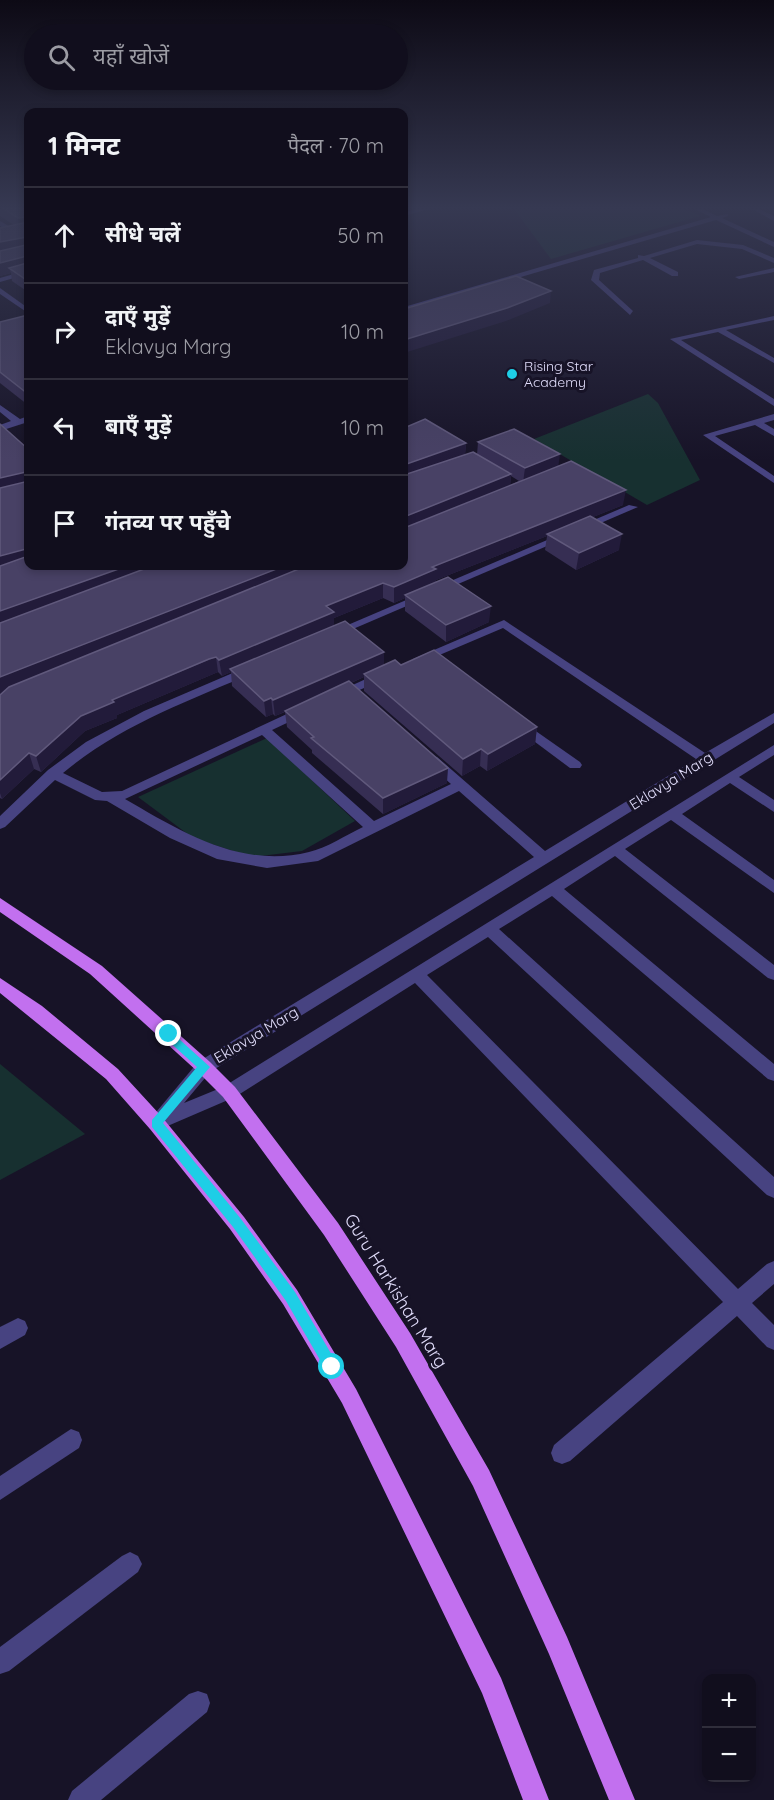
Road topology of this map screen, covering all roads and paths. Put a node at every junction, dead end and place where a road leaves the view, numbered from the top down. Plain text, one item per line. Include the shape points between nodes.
1 (4, 293) edge
2 (457, 293) edge
3 (609, 293) edge
4 (408, 307) edge
5 (24, 308) edge
6 (630, 313) dead end
7 (774, 318) edge
8 (755, 322) junction
9 (765, 327) dead end
10 (720, 330) junction
11 (774, 361) edge
12 (774, 388) edge
13 (757, 392) junction
14 (774, 403) edge
15 (0, 408) edge
16 (774, 417) edge
17 (24, 420) edge
18 (756, 421) junction
19 (18, 422) junction
20 (0, 428) edge
21 (774, 433) edge
22 (774, 480) edge
23 (633, 507) dead end
24 (448, 584) junction
25 (466, 597) edge
26 (318, 640) edge
27 (264, 664) edge
28 (409, 664) edge
29 (390, 672) edge
30 (511, 717) edge
31 (774, 717) edge
32 (263, 729) junction
33 (418, 748) edge
34 (774, 749) edge
35 (706, 760) junction
36 (575, 765) dead end
37 (53, 773) junction
38 (730, 777) junction
39 (461, 785) junction
40 (112, 798) junction
41 (774, 807) edge
42 (671, 813) junction
43 (0, 824) edge
44 (372, 828) junction
45 (615, 849) junction
46 (545, 859) junction
47 (553, 888) junction
48 (774, 888) edge
49 (0, 904) edge
50 (488, 928) junction
51 (416, 974) junction
52 (774, 974) edge
53 (0, 984) edge
54 (204, 1067) junction
55 (774, 1074) edge
56 (229, 1092) junction
57 (156, 1123) junction
58 (774, 1189) edge
59 (774, 1271) edge
60 (738, 1303) junction
61 (18, 1328) dead end
62 (0, 1339) edge
63 (774, 1341) edge
64 (71, 1440) dead end
65 (562, 1453) dead end
66 (0, 1489) edge
67 (130, 1564) dead end
68 (0, 1662) edge
69 (198, 1703) dead end
70 (81, 1800) edge
71 (536, 1800) edge
72 (622, 1800) edge

1 - 5 street
2 - 4 street
3 - 6 street
7 - 8 street
8 - 9 street
8 - 10 street
10 - 11 street
10 - 13 street via 674,340
12 - 13 street
13 - 14 street
15 - 19 street
16 - 18 street
17 - 19 street
18 - 21 street
18 - 22 street via 711,434 709,438
19 - 20 street
23 - 24 street
24 - 25 street
24 - 26 street
27 - 37 street via 133,721
28 - 35 street via 433,659 499,620
29 - 32 street via 355,692
30 - 36 street
31 - 35 street, Eklavya Marg
32 - 40 street via 134,792
32 - 44 street
33 - 39 street
34 - 38 street, Eklavya Marg
35 - 46 street, Eklavya Marg
37 - 40 street
37 - 43 street
38 - 41 street
38 - 42 street, Eklavya Marg
39 - 44 street
39 - 46 street
40 - 44 street via 222,855 267,863 313,857
42 - 45 street, Eklavya Marg
42 - 48 street
45 - 47 street, Eklavya Marg
45 - 52 street
46 - 54 street, Eklavya Marg
47 - 50 street, Eklavya Marg
47 - 55 street
49 - 54 main road, Guru Harkishan Marg via 96,970
50 - 51 street, Eklavya Marg
50 - 58 street
51 - 56 street, Eklavya Marg
51 - 60 street
53 - 57 main road via 111,1074
54 - 56 main road, Guru Harkishan Marg
54 - 57 street, Eklavya Marg
56 - 57 street, Eklavya Marg
56 - 72 main road, Guru Harkishan Marg via 337,1239 403,1340 482,1478
57 - 71 main road via 237,1223 290,1297 349,1396 492,1687
59 - 60 street
60 - 63 street
60 - 65 street
61 - 62 street
64 - 66 street
67 - 68 street
69 - 70 street

